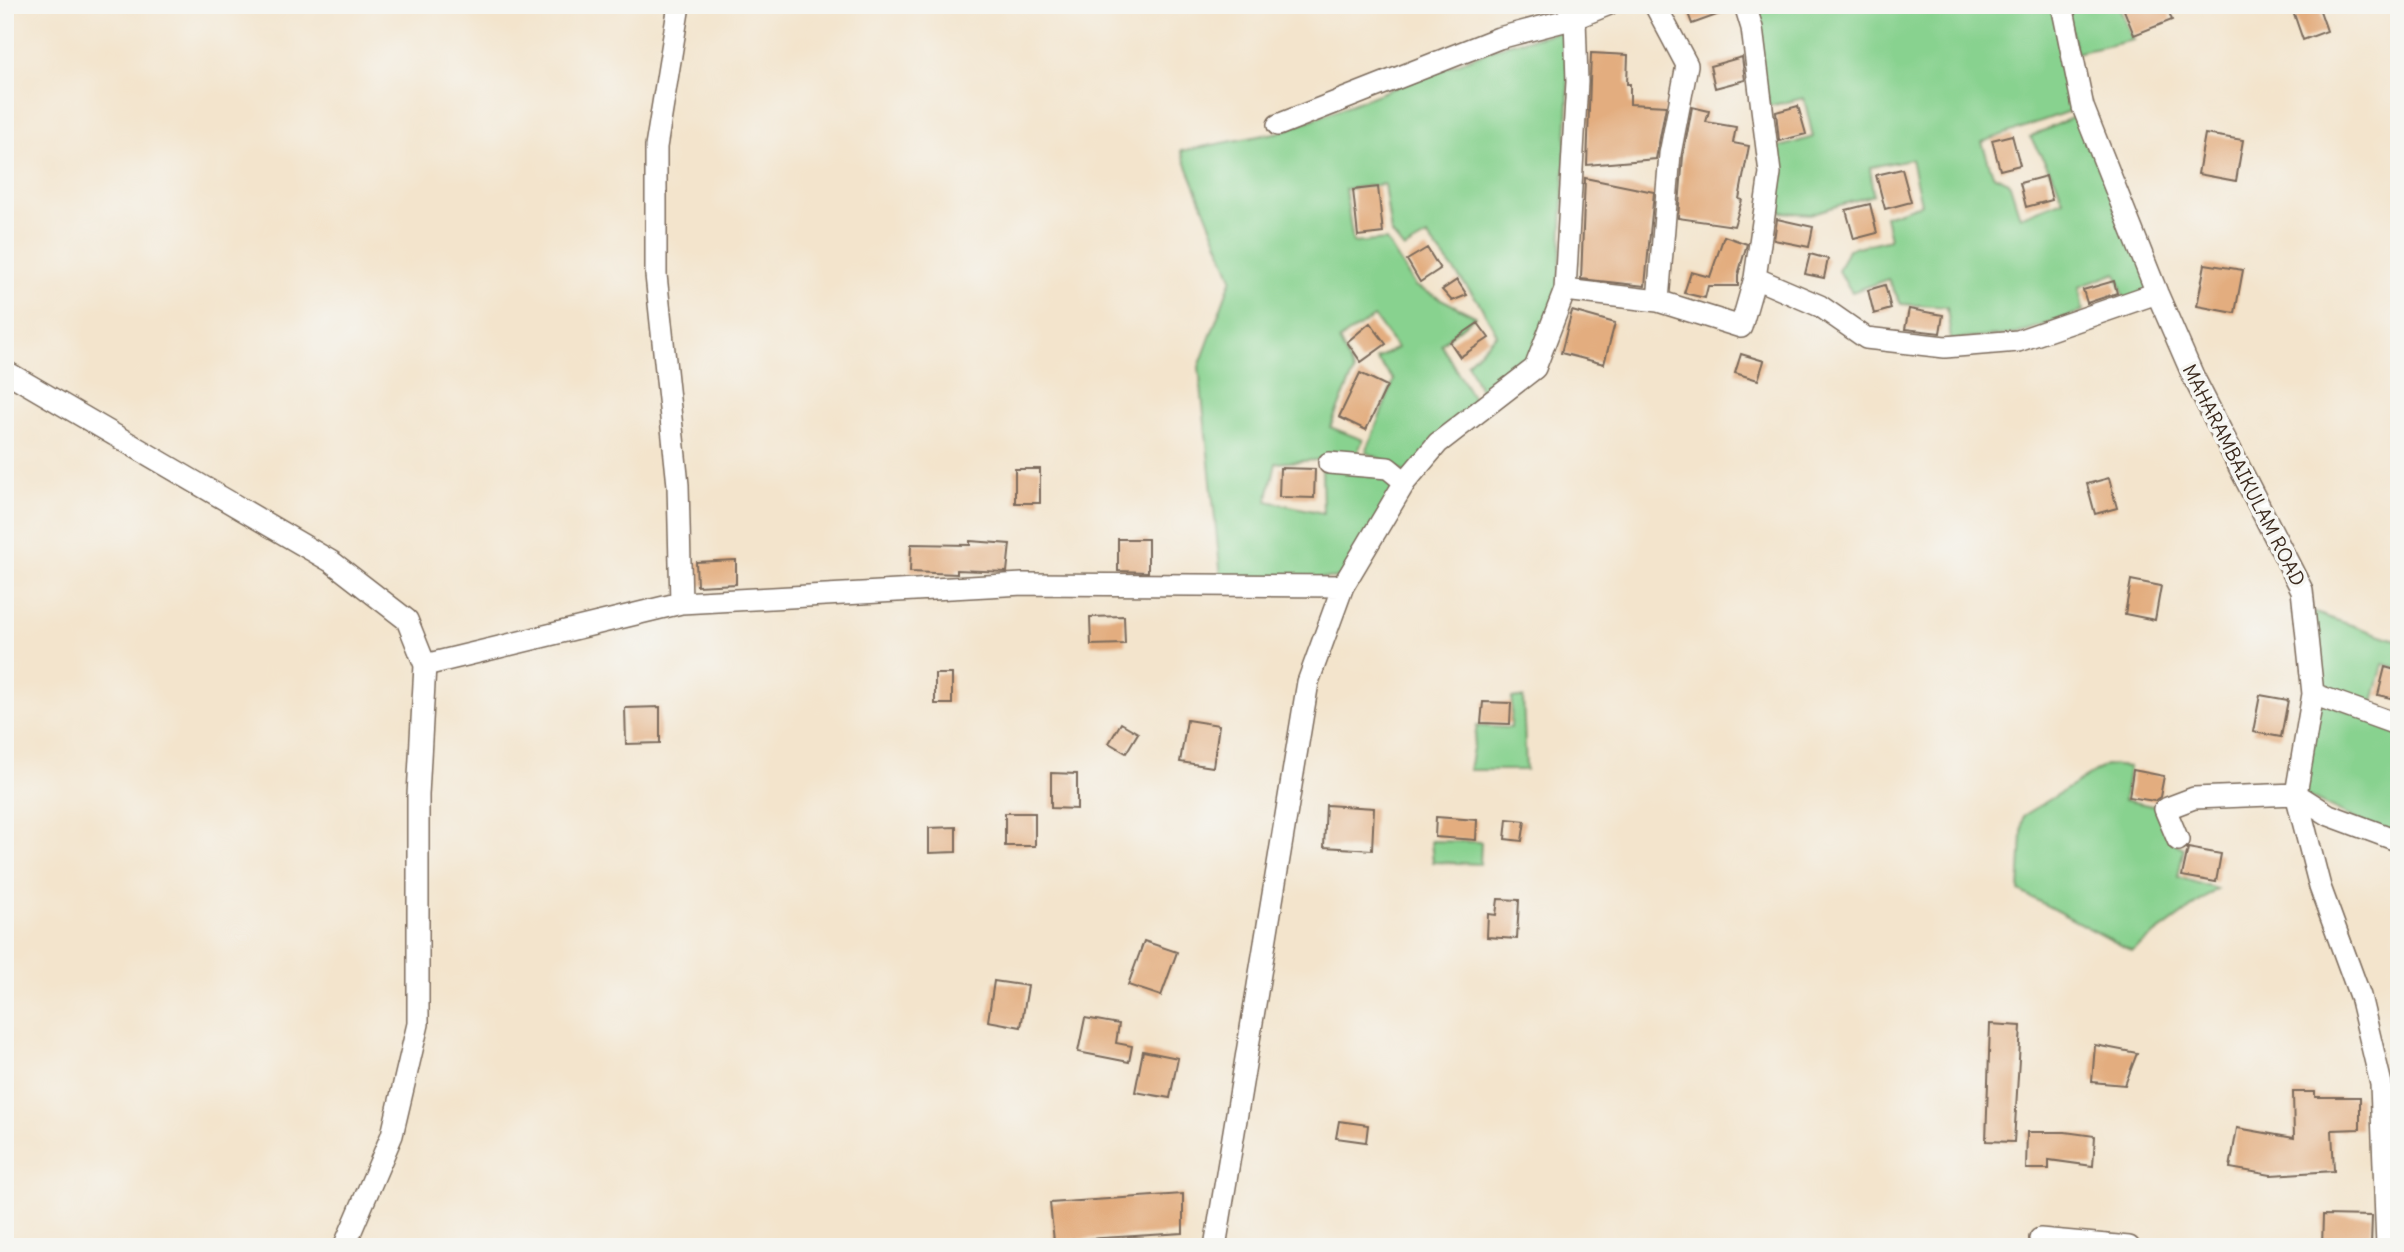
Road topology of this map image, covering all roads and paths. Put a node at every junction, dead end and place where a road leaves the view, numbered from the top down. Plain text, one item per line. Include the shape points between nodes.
1 (679, 5) edge
2 (1607, 5) edge
3 (1655, 5) edge
4 (1745, 5) edge
5 (2062, 5) edge
6 (1572, 11) edge
7 (1278, 125) dead end
8 (1755, 278) junction
9 (1565, 290) junction
10 (2157, 293) junction
11 (1658, 301) junction
12 (5, 371) edge
13 (1329, 463) dead end
14 (1405, 482) junction
15 (1343, 586) junction
16 (681, 603) junction
17 (425, 665) junction
18 (2313, 694) junction
19 (2399, 725) edge
20 (2296, 794) junction
21 (2178, 839) dead end
22 (2399, 841) edge
23 (2392, 1180) edge
24 (2040, 1239) dead end
25 (344, 1247) edge
26 (1215, 1247) edge
27 (2129, 1247) edge
28 (2387, 1247) edge

1 - 16 street via 656,147 656,275 678,485
2 - 6 street
3 - 11 street via 1688,65 1670,154
4 - 8 street via 1752,28 1770,173
5 - 10 street, MAHARAMBAIKULAM ROAD via 2082,107
6 - 7 street
6 - 9 street via 1577,82
8 - 10 street via 1820,306 1866,338 1945,347 2018,341
8 - 11 street via 1741,327
9 - 11 street
9 - 14 street via 1535,368 1438,443
10 - 18 street, MAHARAMBAIKULAM ROAD via 2194,378 2302,590
12 - 17 street via 332,562 407,620
13 - 14 street via 1388,468
14 - 15 street
15 - 16 street via 1023,584
15 - 26 street via 1308,681
16 - 17 street
17 - 25 street via 418,795 418,1024 392,1135
18 - 19 street
18 - 20 street, MAHARAMBAIKULAM ROAD
20 - 21 street via 2194,798 2165,809
20 - 22 street via 2329,815
20 - 23 street, MAHARAMBAIKULAM ROAD via 2320,887 2360,996 2381,1084
23 - 28 street, MAHARAMBAIKULAM ROAD
24 - 27 street

